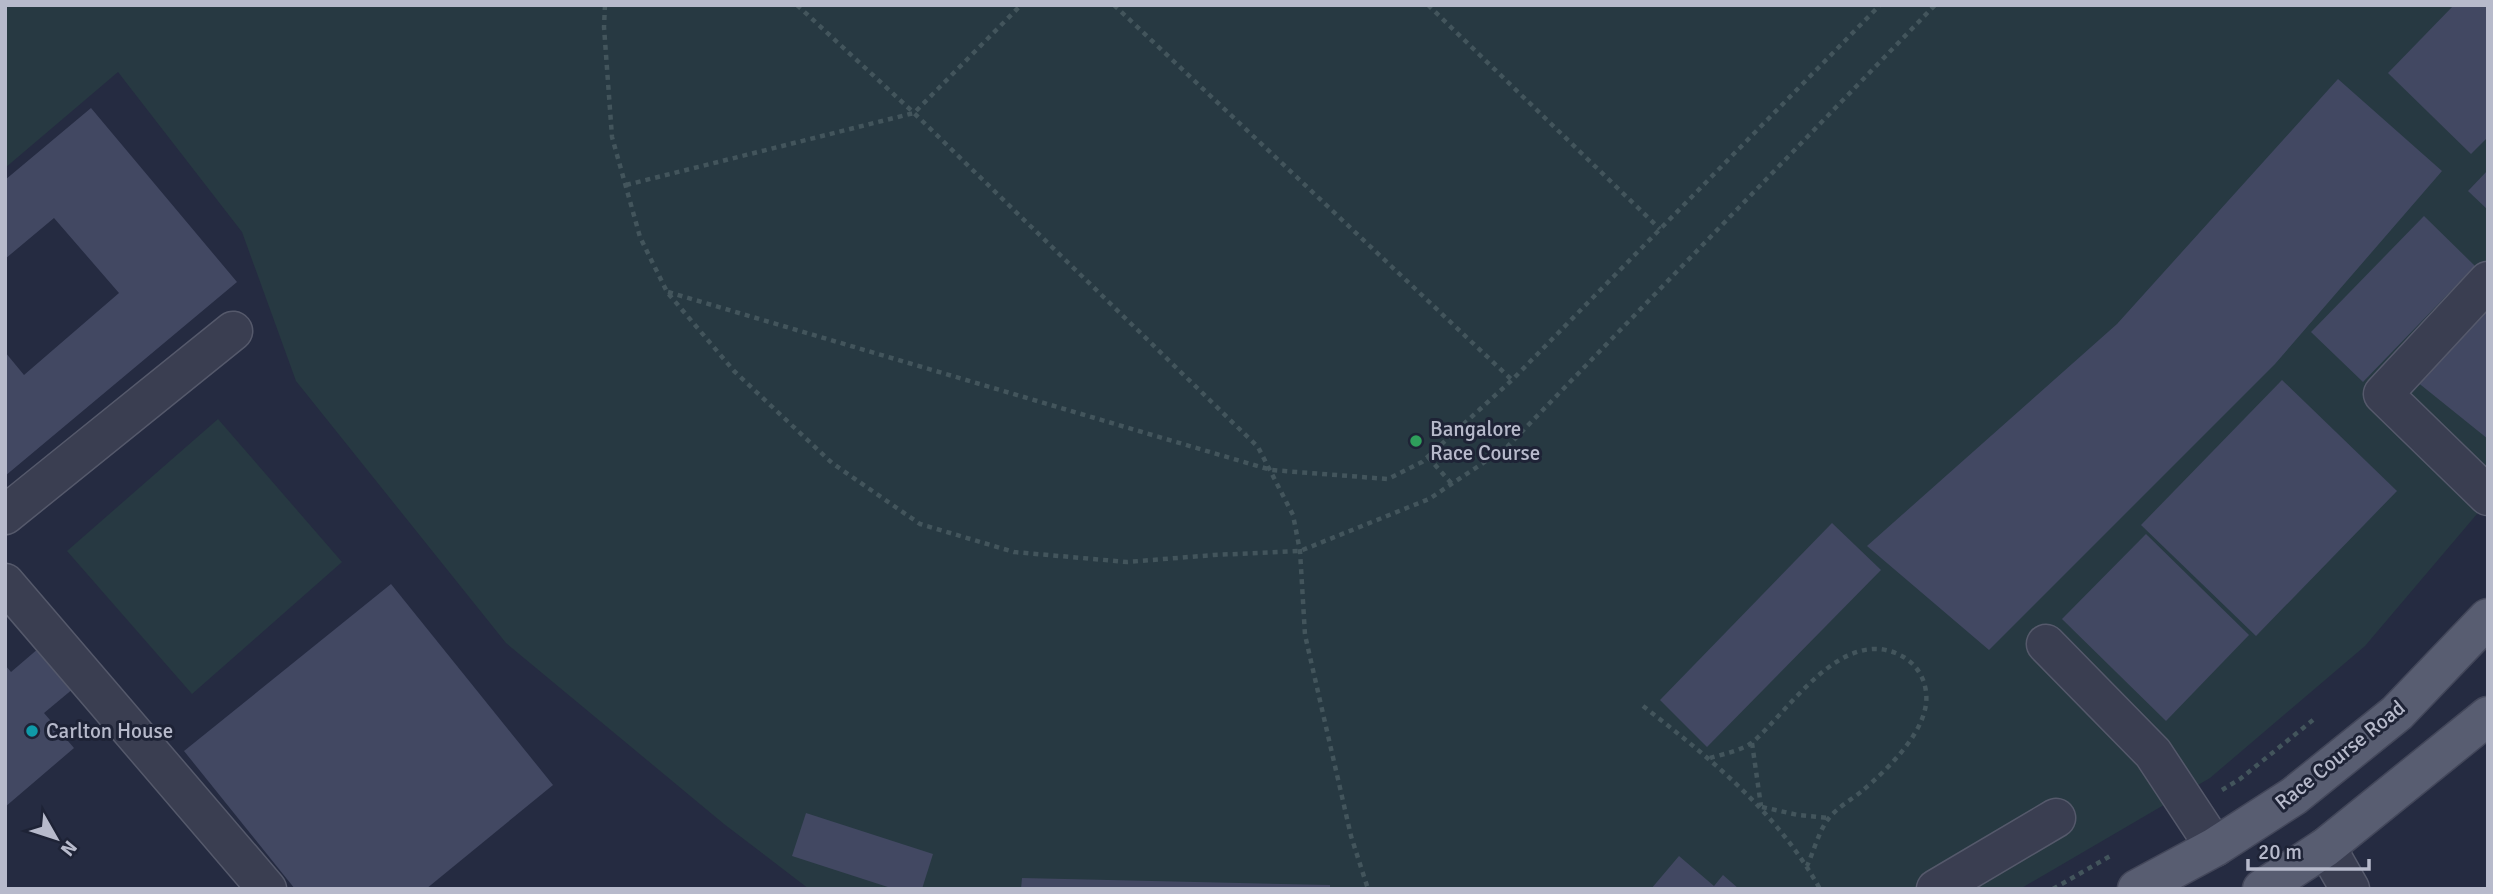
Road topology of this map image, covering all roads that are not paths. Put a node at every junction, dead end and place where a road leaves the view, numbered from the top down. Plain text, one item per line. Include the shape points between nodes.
1 (2488, 281) edge
2 (233, 331) dead end
3 (2488, 496) edge
4 (5, 515) edge
5 (5, 583) edge
6 (2488, 618) edge
7 (2046, 644) dead end
8 (2488, 716) edge
9 (2056, 818) dead end
10 (2215, 846) junction
11 (2326, 847) junction
12 (267, 889) edge
13 (1937, 889) edge
14 (2137, 889) edge
15 (2262, 889) edge
16 (2350, 889) edge

1 - 3 lane via 2383,394
2 - 4 lane
5 - 12 lane
6 - 10 main road, Race Course Road via 2397,713 2294,796
7 - 10 lane via 2153,752
8 - 11 main road
9 - 13 lane
10 - 14 main road, Race Course Road
11 - 15 main road
11 - 16 lane

